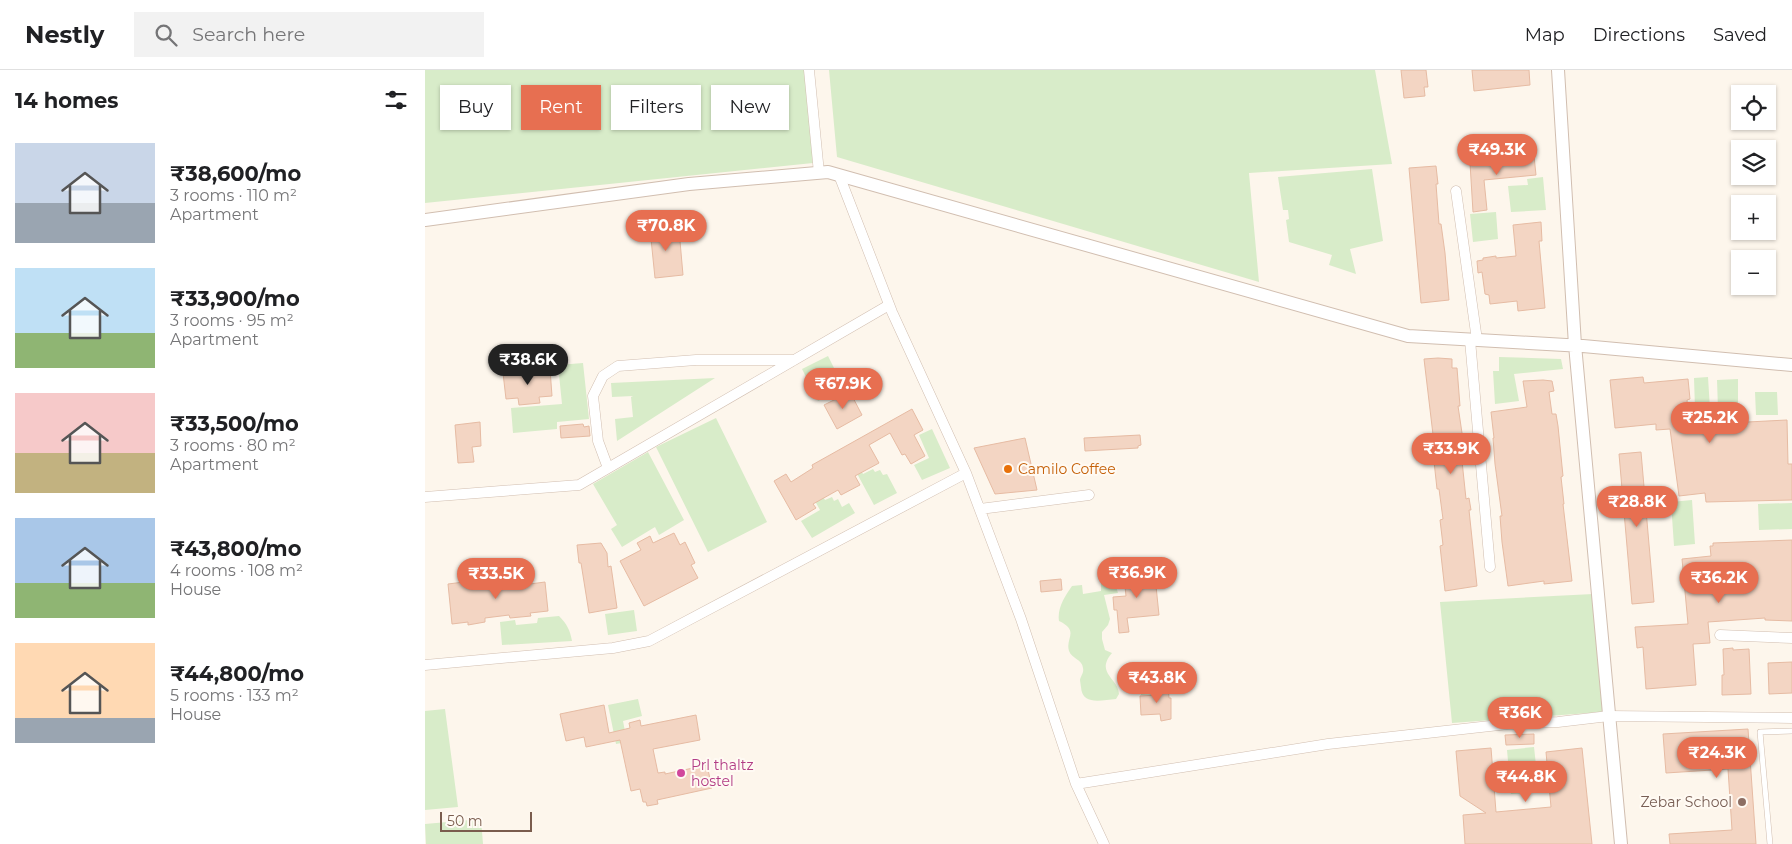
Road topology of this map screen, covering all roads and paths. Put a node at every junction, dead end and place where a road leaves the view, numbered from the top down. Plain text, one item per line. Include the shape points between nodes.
1 (809, 70) edge
2 (1558, 70) edge
3 (819, 173) junction
4 (839, 175) junction
5 (1456, 191) dead end
6 (425, 220) edge
7 (889, 305) junction
8 (1473, 340) junction
9 (1575, 345) junction
10 (795, 360) junction
11 (1792, 365) edge
12 (608, 468) junction
13 (966, 473) junction
14 (1089, 495) dead end
15 (425, 497) edge
16 (980, 509) junction
17 (1490, 567) dead end
18 (1720, 635) dead end
19 (1792, 638) edge
20 (425, 665) edge
21 (1609, 716) junction
22 (1792, 718) edge
23 (1792, 731) edge
24 (1076, 784) junction
25 (1104, 844) edge
26 (1621, 844) edge
27 (1770, 844) edge

1 - 3 street
2 - 9 street
3 - 4 street
3 - 6 street via 689,184
4 - 7 street
4 - 8 street via 1400,334
5 - 8 street
7 - 10 street
7 - 13 street
8 - 9 street
8 - 17 street
9 - 11 street
9 - 21 street
10 - 12 street
10 - 12 street via 696,360 618,366 603,376 593,396 598,441
12 - 15 street via 579,485
13 - 16 street
13 - 20 street via 649,642
14 - 16 street
16 - 24 street
18 - 19 street
21 - 22 street
21 - 24 street via 1328,744
21 - 26 street
23 - 27 lane via 1760,732
24 - 25 street

